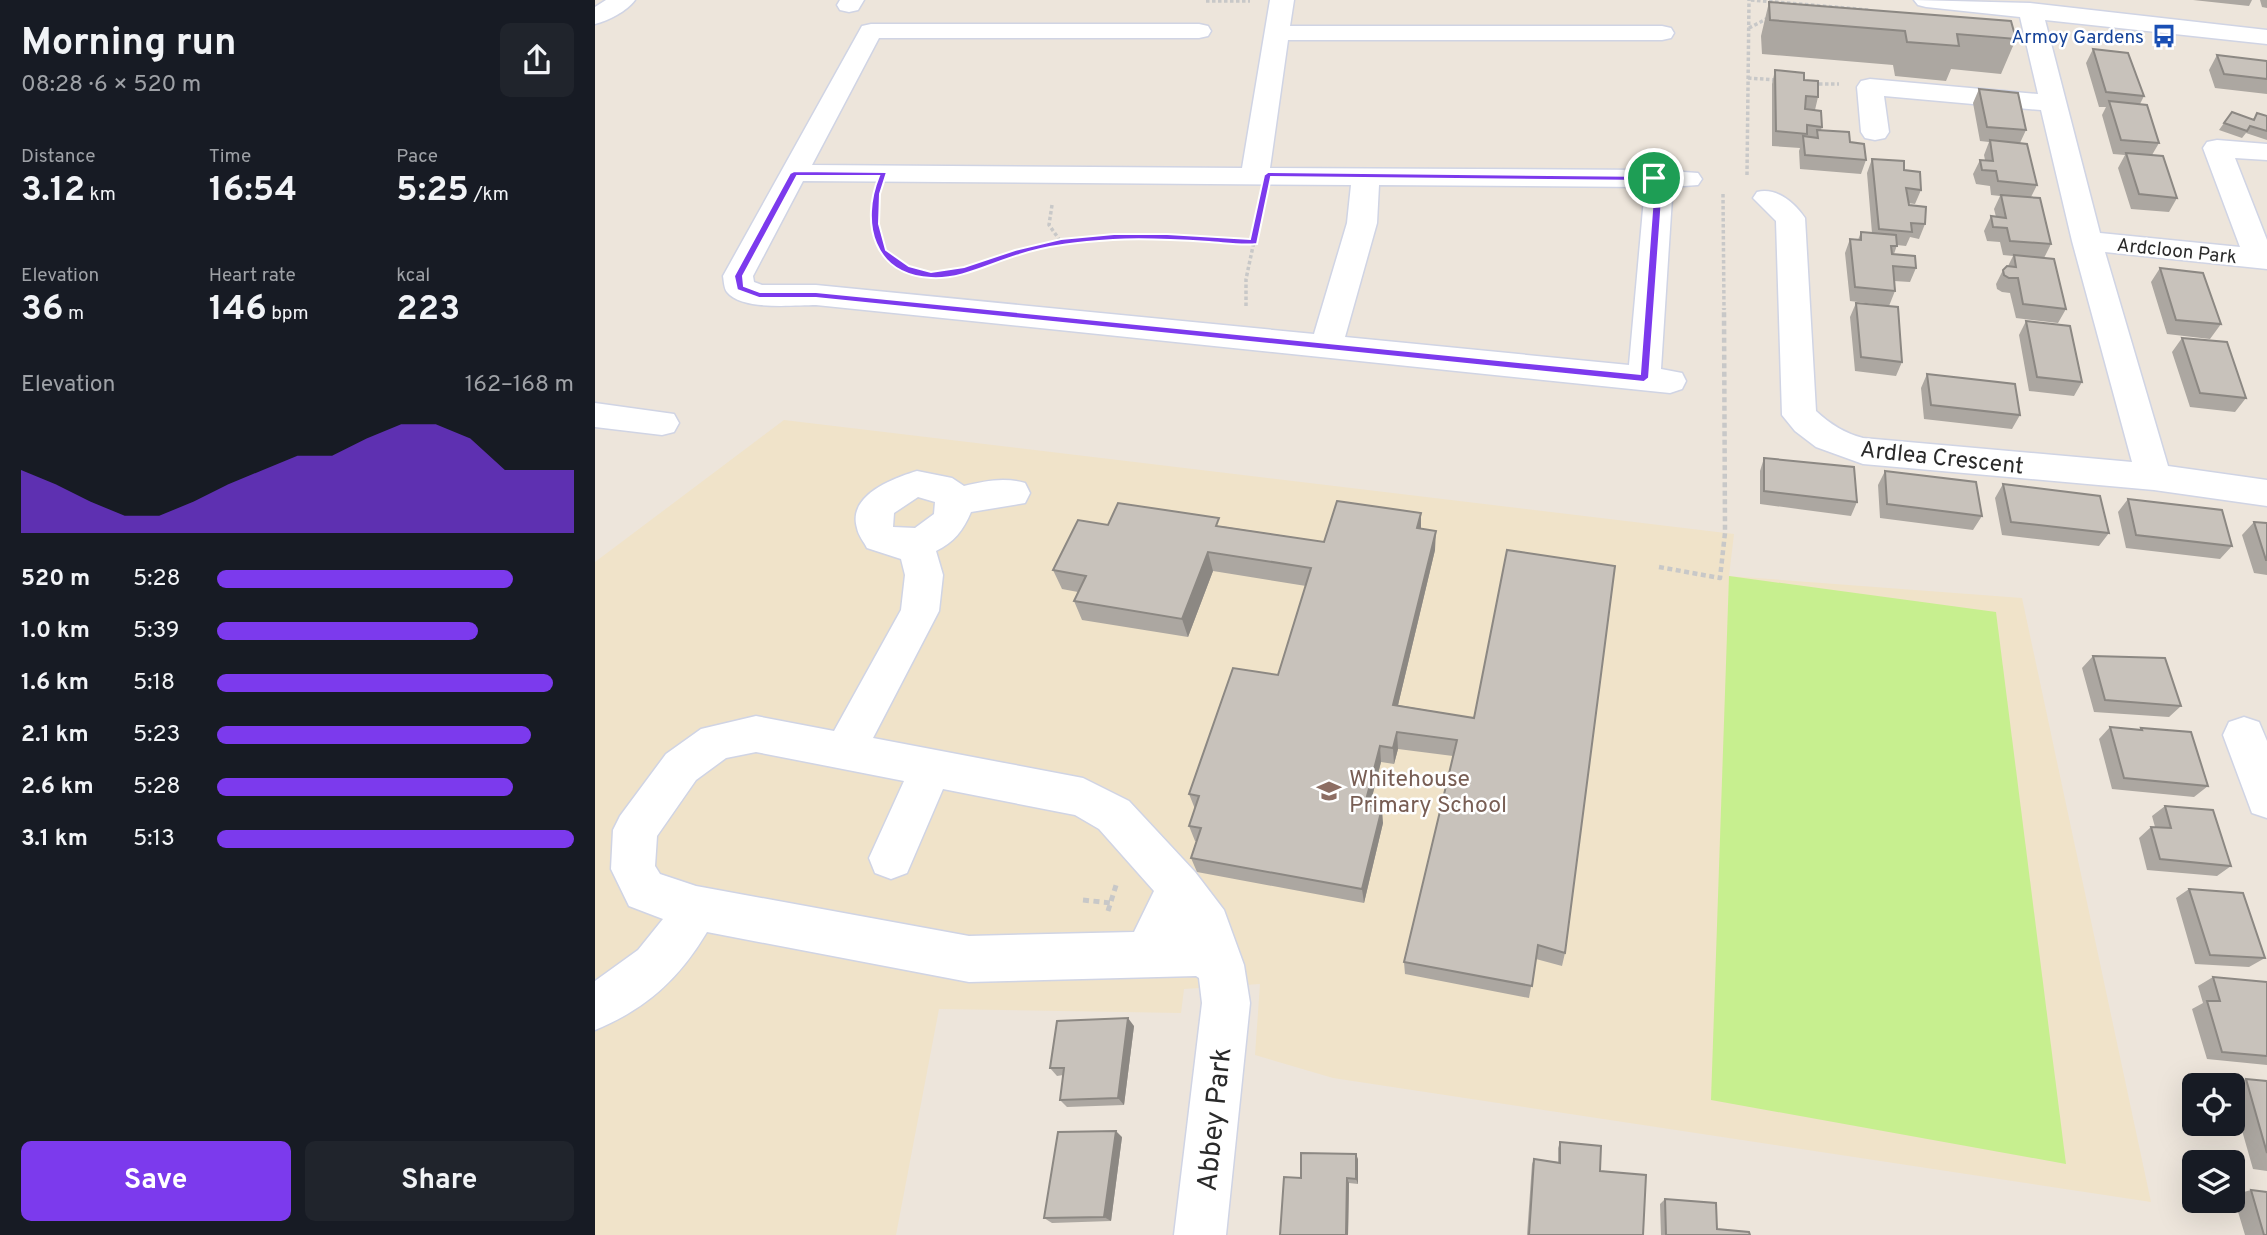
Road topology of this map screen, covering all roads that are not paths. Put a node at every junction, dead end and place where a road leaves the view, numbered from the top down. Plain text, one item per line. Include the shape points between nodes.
1 (623, 0) edge
2 (1282, 0) edge
3 (1926, 0) edge
4 (2030, 10) junction
5 (595, 17) edge
6 (1199, 31) dead end
7 (1277, 33) junction
8 (1623, 33) junction
9 (1662, 33) dead end
10 (2267, 37) edge
11 (1629, 61) dead end
12 (1844, 84) road end
13 (1870, 87) junction
14 (2052, 103) junction
15 (1875, 132) dead end
16 (2267, 152) edge
17 (794, 173) junction
18 (1261, 175) junction
19 (1366, 176) junction
20 (1654, 178) junction
21 (1688, 179) road end
22 (1767, 198) road end
23 (2087, 241) junction
24 (2263, 258) edge
25 (1327, 346) junction
26 (595, 415) edge
27 (662, 423) dead end
28 (2154, 477) junction
29 (1012, 493) dead end
30 (2267, 493) edge
31 (955, 502) junction
32 (916, 544) junction
33 (2244, 735) dead end
34 (845, 751) junction
35 (931, 768) junction
36 (2267, 799) edge
37 (891, 858) dead end
38 (1179, 887) junction
39 (696, 908) junction
40 (1148, 953) junction
41 (1224, 984) junction
42 (595, 1006) edge
43 (1200, 1235) edge

1 - 5 street
2 - 7 street
3 - 4 street
4 - 10 street
4 - 14 street
6 - 17 street via 1150,45 871,31
7 - 8 street
7 - 18 street
8 - 9 street
8 - 11 street
12 - 13 street
13 - 14 street
13 - 15 street
14 - 23 street
16 - 24 street via 2217,148
17 - 18 street
17 - 25 street via 738,276 740,288 759,295 816,295
18 - 19 street
19 - 20 street
19 - 25 street via 1362,223
20 - 21 street
20 - 25 street via 1658,198 1657,379
22 - 28 street, Ardlea Crescent via 1790,218 1799,415 1817,432 1834,443 1863,451
23 - 24 street, Ardcloon Park
23 - 28 street
26 - 27 street
28 - 30 street
29 - 31 street
31 - 32 street via 951,522
31 - 32 street via 942,487 930,484 904,488 882,502 873,521 880,538
32 - 34 street via 924,575 920,611
33 - 36 street
34 - 35 street
34 - 39 street via 756,734 716,742 681,767 635,830 633,869 645,891
35 - 37 street
35 - 38 street via 1083,797 1114,815
38 - 40 street
38 - 41 street via 1208,926
39 - 40 street via 969,959
39 - 42 street via 660,962 638,982
40 - 41 street via 1201,953
41 - 43 street, Abbey Park

